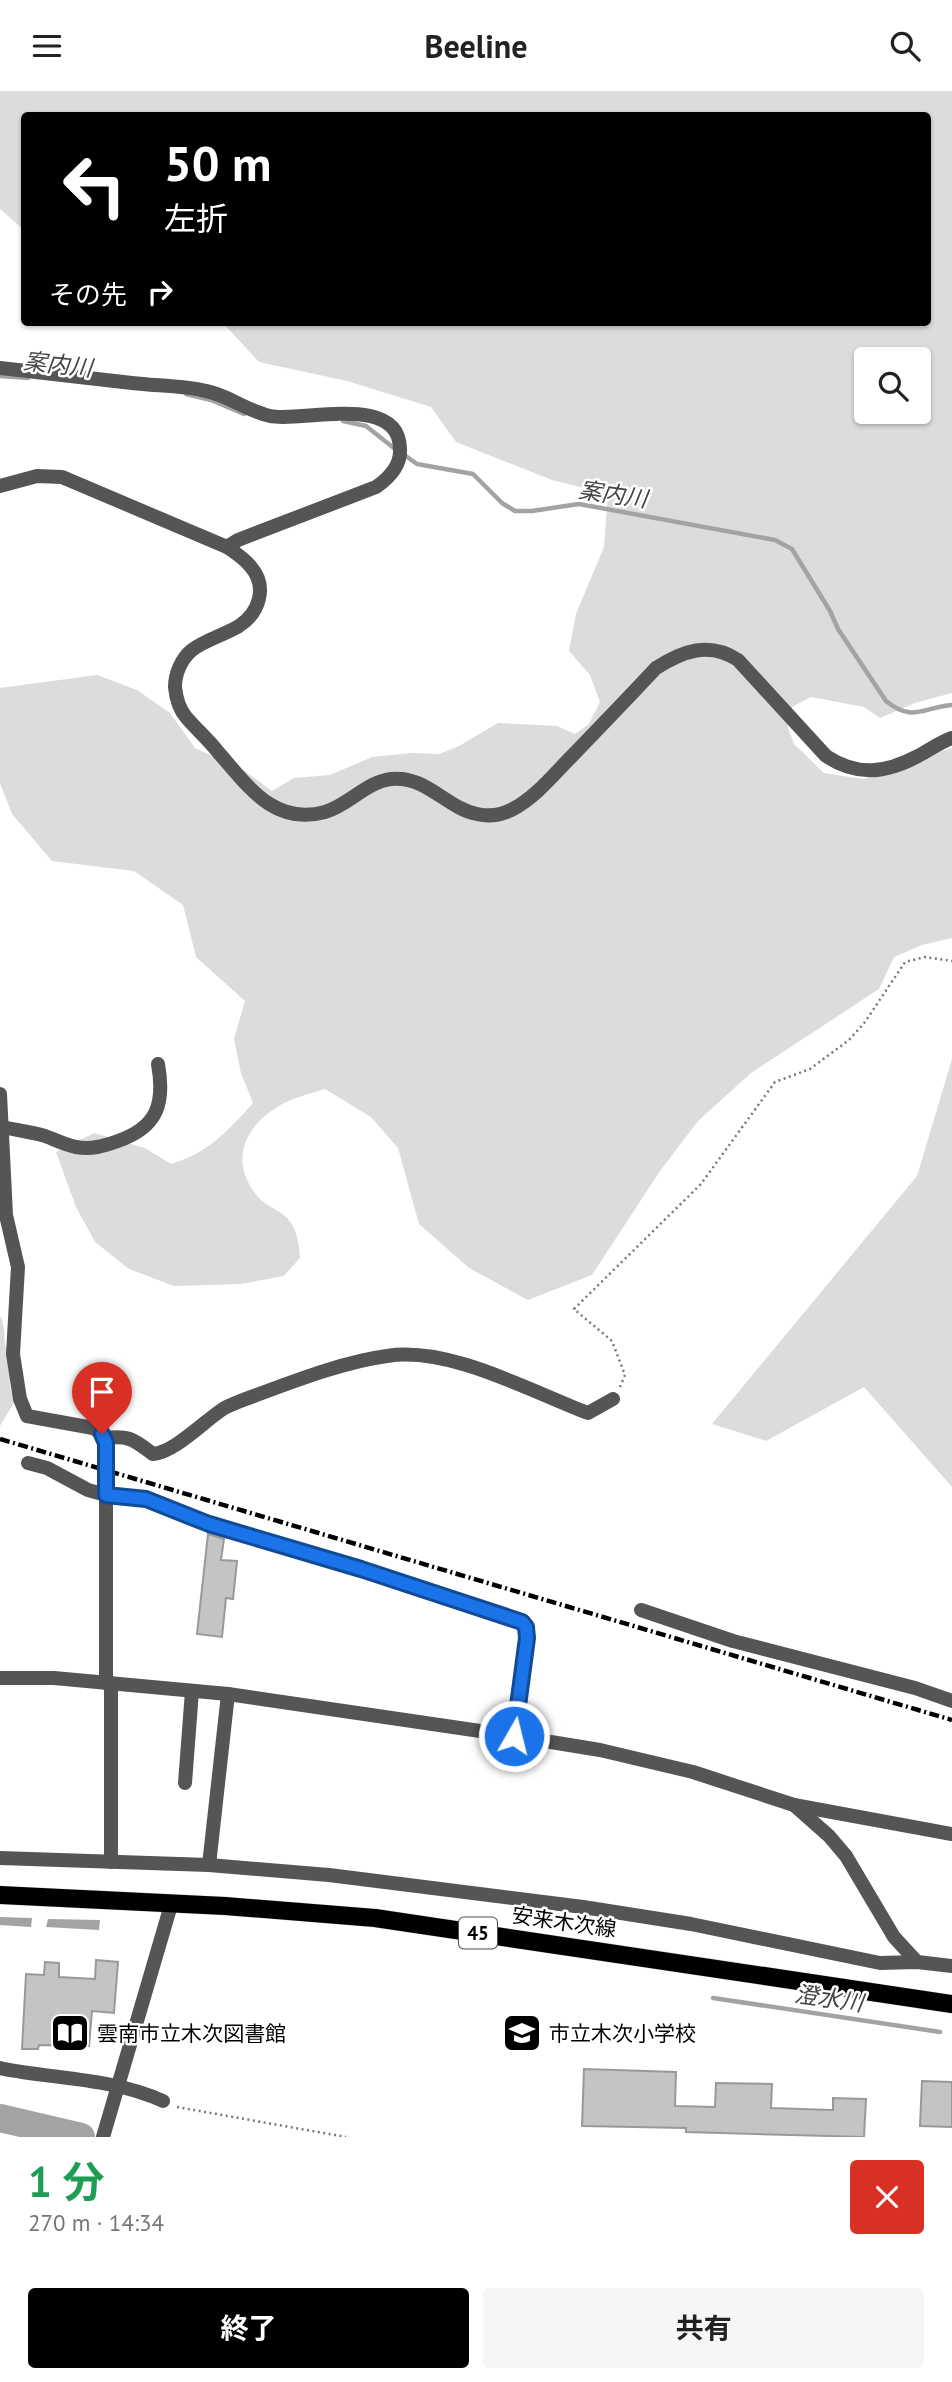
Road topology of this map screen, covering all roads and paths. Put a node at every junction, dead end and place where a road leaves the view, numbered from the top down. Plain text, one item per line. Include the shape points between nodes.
1 (0, 369) edge
2 (0, 486) edge
3 (227, 547) junction
4 (952, 738) edge
5 (952, 961) edge
6 (158, 1064) dead end
7 (0, 1094) edge
8 (2, 1127) junction
9 (613, 1399) joint
10 (105, 1439) junction
11 (28, 1463) dead end
12 (106, 1495) junction
13 (641, 1611) dead end
14 (0, 1678) edge
15 (108, 1683) junction
16 (192, 1691) junction
17 (228, 1694) junction
18 (952, 1701) edge
19 (514, 1736) junction
20 (185, 1783) dead end
21 (793, 1805) junction
22 (952, 1834) edge
23 (0, 1858) edge
24 (111, 1862) junction
25 (209, 1865) junction
26 (0, 1895) edge
27 (171, 1905) junction
28 (917, 1962) junction
29 (952, 1966) edge
30 (952, 2004) edge
31 (0, 2068) edge
32 (117, 2091) junction
33 (163, 2101) joint
34 (103, 2137) edge
35 (346, 2137) edge

1 - 3 street via 208,391 273,417 365,414 393,430 399,442 398,461 376,487
2 - 3 street via 37,476 62,477
3 - 4 street via 254,571 259,603 248,620 193,649 184,659 175,681 176,696 183,714 245,783 287,814 327,811 387,779 400,778 432,790 470,813 484,816 511,810 545,783 656,669 671,658 699,650 725,651 738,660 826,756 843,767 864,771 887,768
5 - 9 path via 925,957 905,962 849,1040 810,1069 775,1082 701,1184 574,1308 612,1341 625,1375
6 - 8 street via 160,1104 136,1135 78,1148
7 - 8 street
8 - 10 street via 6,1215 18,1267 13,1355 24,1411 31,1418 99,1430
9 - 10 street via 588,1413 453,1360 389,1355 243,1400 158,1453 137,1440
10 - 12 street
11 - 12 street
12 - 15 street
12 - 19 street via 146,1499 209,1524 522,1622 527,1638
13 - 18 street
14 - 15 street
15 - 16 street
15 - 24 street
16 - 17 street
16 - 20 street
17 - 19 street
17 - 25 street
19 - 21 street via 693,1772
21 - 22 street
21 - 28 street via 846,1856 894,1937
23 - 24 street
24 - 25 street
25 - 28 street via 583,1907 880,1963
26 - 27 main road, 安来木次線 / 45
27 - 30 main road, 安来木次線 / 45 via 375,1919
27 - 32 street
28 - 29 street
31 - 32 street
32 - 33 street
32 - 34 street
33 - 35 path via 183,2110

